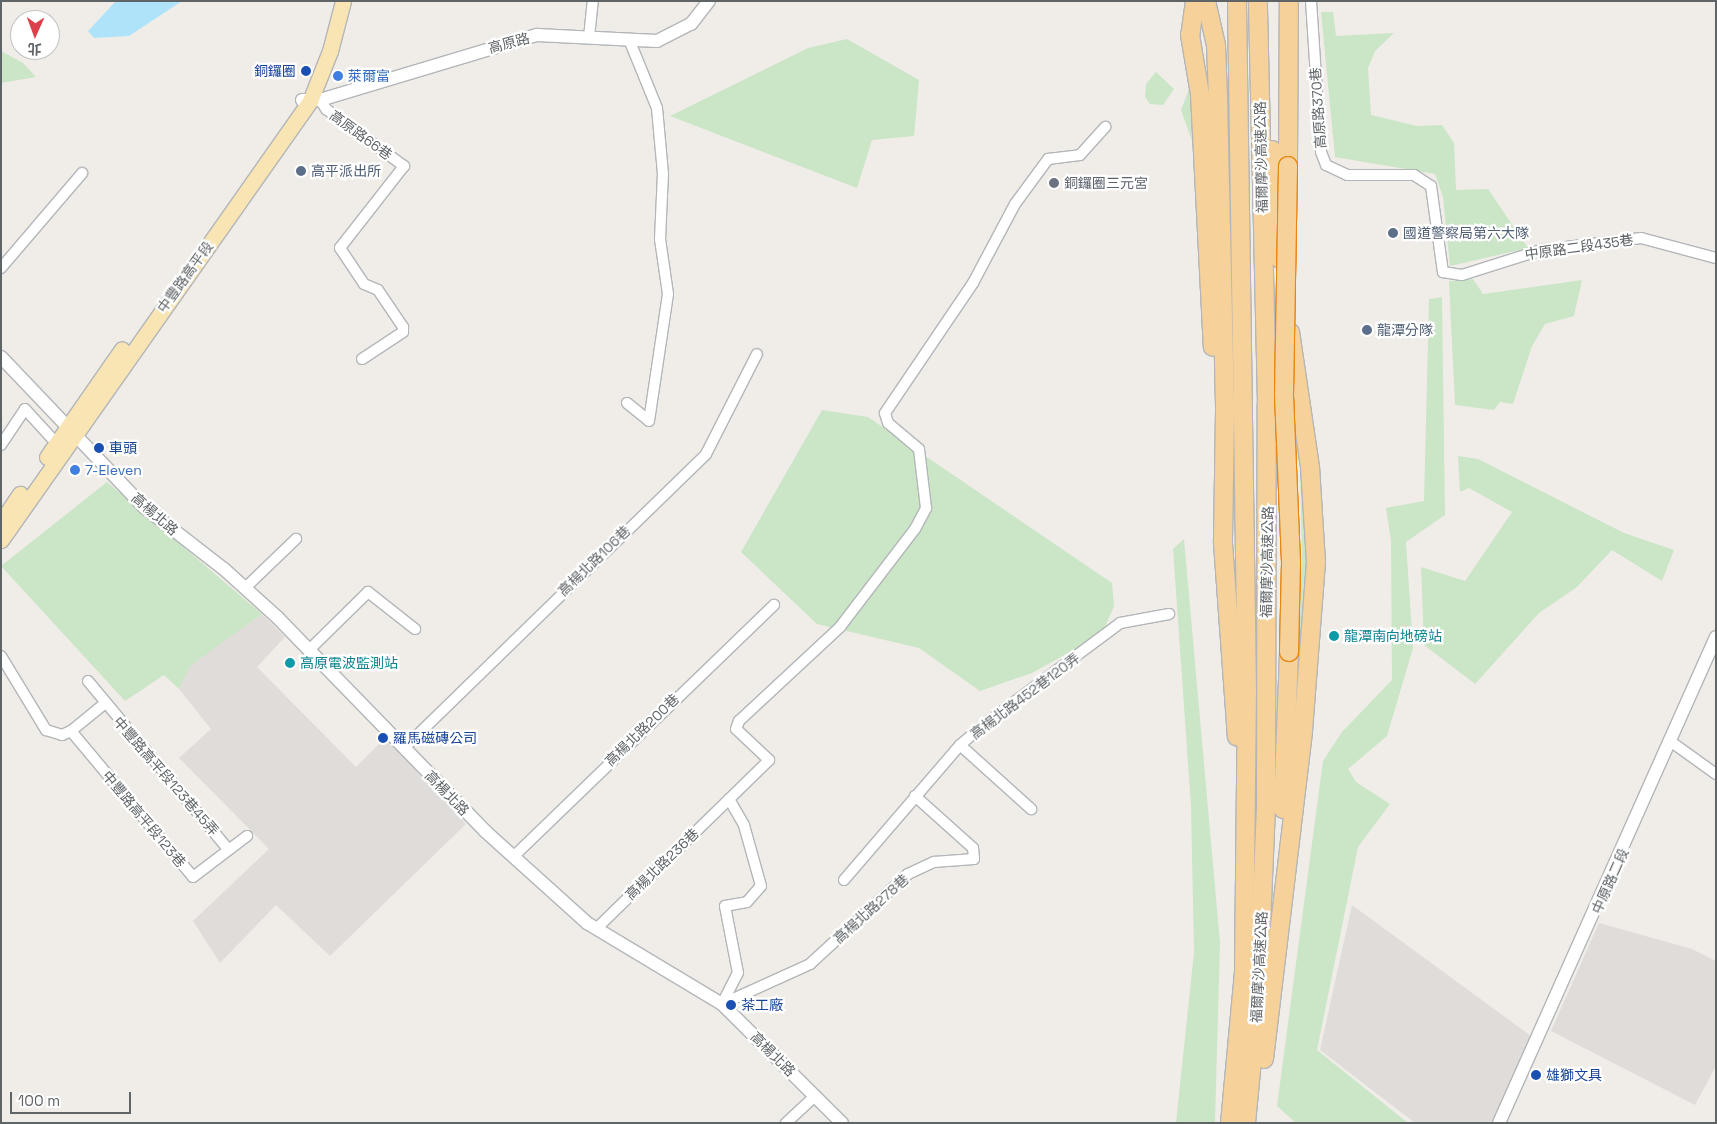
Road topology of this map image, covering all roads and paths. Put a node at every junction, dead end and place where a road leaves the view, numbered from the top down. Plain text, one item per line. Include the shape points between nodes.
1 (333, 1) edge
2 (343, 1) edge
3 (593, 1) edge
4 (709, 1) edge
5 (1195, 1) edge
6 (1201, 1) edge
7 (1206, 1) edge
8 (1237, 1) edge
9 (1258, 1) edge
10 (1289, 1) edge
11 (1311, 1) edge
12 (589, 37) junction
13 (630, 42) junction
14 (1258, 43) junction
15 (311, 98) junction
16 (1200, 112) junction
17 (1105, 126) dead end
18 (82, 173) dead end
19 (1716, 258) edge
20 (1, 268) edge
21 (1443, 272) joint
22 (757, 354) dead end
23 (1, 357) edge
24 (362, 360) dead end
25 (627, 403) dead end
26 (70, 431) junction
27 (56, 443) junction
28 (1, 445) edge
29 (1222, 472) junction
30 (1, 522) edge
31 (296, 539) dead end
32 (1, 540) edge
33 (245, 588) junction
34 (774, 605) dead end
35 (1169, 614) dead end
36 (415, 630) dead end
37 (1716, 637) edge
38 (309, 650) junction
39 (1, 656) edge
40 (88, 681) dead end
41 (104, 704) junction
42 (67, 733) junction
43 (1670, 741) junction
44 (960, 745) junction
45 (404, 748) junction
46 (1716, 774) edge
47 (915, 796) junction
48 (729, 799) junction
49 (1031, 809) dead end
50 (247, 836) dead end
51 (1246, 841) junction
52 (228, 848) junction
53 (513, 857) junction
54 (844, 880) dead end
55 (1282, 898) junction
56 (596, 929) junction
57 (722, 1004) junction
58 (815, 1096) junction
59 (786, 1123) edge
60 (842, 1123) edge
61 (1230, 1123) edge
62 (1246, 1123) edge
63 (1253, 1123) edge
64 (1500, 1123) edge

1 - 15 main road, 中豐路高平段
2 - 15 main road, 中豐路高平段
3 - 12 street
4 - 13 street, 高原路 via 691,24 676,34
5 - 16 highway via 1190,35
6 - 16 highway
7 - 29 highway via 1216,45 1222,259
8 - 51 highway, 福爾摩沙高速公路
9 - 14 highway, 福爾摩沙高速公路
10 - 55 highway, bridge via 1284,395 1291,563
11 - 21 street, 高原路370巷 via 1321,152 1326,165 1347,175 1414,175 1431,186
12 - 13 street, 高原路
12 - 15 street, 高原路 via 549,35 519,39
13 - 25 street via 657,108 663,174 660,239 668,294 649,421
14 - 55 highway via 1268,90 1283,282 1310,467 1316,562 1303,731
14 - 62 highway, 福爾摩沙高速公路 via 1267,414 1266,804 1258,998
15 - 24 street, 高原路66巷 via 404,166 340,248 364,284 378,290 403,327 403,332
15 - 26 main road, 中豐路高平段
16 - 29 highway
17 - 48 street, 高楊北路236巷 via 1080,155 1048,159 1015,204 973,283 885,413 888,423 919,449 926,508 915,529 840,627 739,720 736,729 769,760
18 - 20 street
19 - 21 street, 中原路二段435巷 via 1641,238 1540,250 1462,275
22 - 45 street, 高楊北路106巷 via 706,454
23 - 26 street, 高楊北路
26 - 27 main road, 中豐路高平段
26 - 32 main road, 中豐路高平段
26 - 33 street, 高楊北路 via 144,507
27 - 28 street via 25,409
27 - 30 main road, 中豐路高平段
29 - 51 highway via 1223,543
31 - 33 street
33 - 38 street, 高楊北路
34 - 53 street, 高楊北路200巷
35 - 44 street, 高楊北路452巷120弄 via 1120,623
36 - 38 street via 368,592
37 - 43 street, 中原路二段
38 - 45 street, 高楊北路
39 - 42 street, 中豐路高平段123巷 via 40,723
40 - 41 street, 中豐路高平段123巷45弄
41 - 42 street
41 - 52 street, 中豐路高平段123巷45弄
42 - 52 street, 中豐路高平段123巷 via 192,877
43 - 46 street
43 - 64 street, 中原路二段
44 - 47 street, 高楊北路452巷120弄
44 - 49 street
45 - 53 street, 高楊北路
47 - 54 street, 高楊北路452巷120弄
47 - 57 street, 高楊北路278巷 via 973,848 974,859 934,862 908,874 810,964
48 - 56 street, 高楊北路236巷
48 - 57 street via 744,825 761,886 747,902 725,906 738,973
50 - 52 street, 中豐路高平段123巷
51 - 61 highway, 福爾摩沙高速公路 via 1244,972
53 - 56 street, 高楊北路
55 - 63 highway
56 - 57 street, 高楊北路
57 - 58 street, 高楊北路
58 - 59 street
58 - 60 street, 高楊北路

